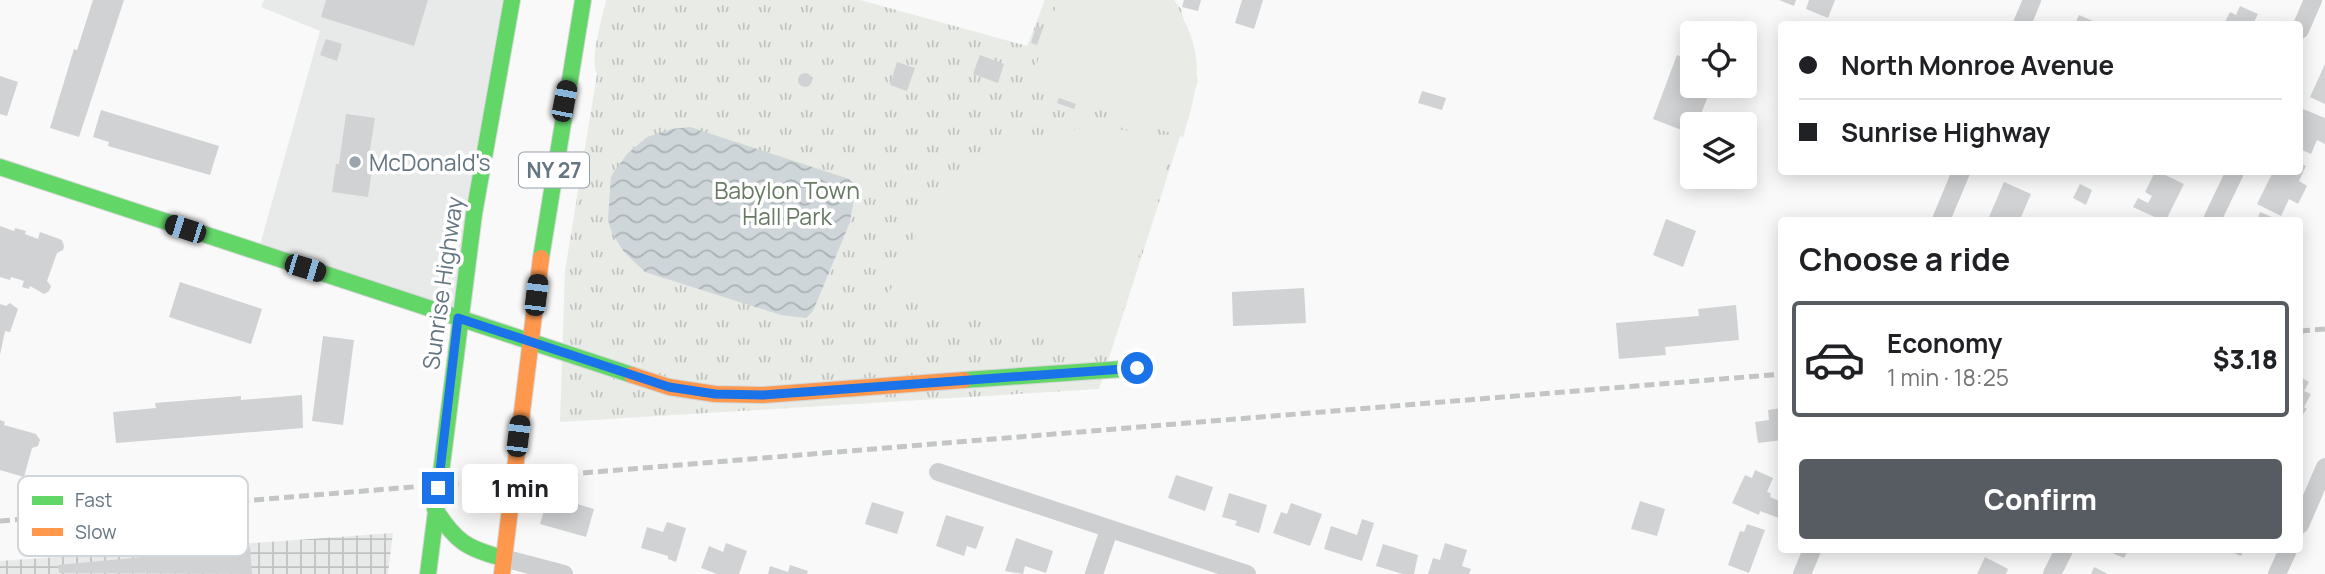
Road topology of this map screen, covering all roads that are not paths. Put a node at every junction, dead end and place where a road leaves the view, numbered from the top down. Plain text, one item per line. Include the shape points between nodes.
1 (512, 0) edge
2 (583, 0) edge
3 (2032, 0) edge
4 (2313, 0) edge
5 (2023, 21) edge
6 (2303, 23) edge
7 (0, 167) edge
8 (1960, 175) edge
9 (2234, 175) edge
10 (1942, 217) edge
11 (2213, 217) edge
12 (458, 318) junction
13 (530, 340) junction
14 (1137, 368) dead end
15 (2325, 467) edge
16 (937, 472) dead end
17 (435, 509) junction
18 (2303, 515) edge
19 (1109, 530) junction
20 (1811, 553) edge
21 (2062, 553) edge
22 (2287, 553) edge
23 (502, 566) edge
24 (428, 574) edge
25 (564, 574) edge
26 (1094, 574) edge
27 (1247, 574) edge
28 (1802, 574) edge
29 (2052, 574) edge
30 (2277, 574) edge

1 - 12 main road, Sunrise Highway
2 - 13 main road, NY 27
3 - 5 street
4 - 6 street
7 - 12 main road
8 - 10 street
9 - 11 street
12 - 13 main road
12 - 17 main road, Sunrise Highway
13 - 14 main road via 669,387 738,396
13 - 23 main road, NY 27
15 - 18 street
16 - 19 street
17 - 23 main road via 460,543
17 - 24 main road, Sunrise Highway
19 - 26 street
19 - 27 street
20 - 28 street
21 - 29 street
22 - 30 street
23 - 25 street

